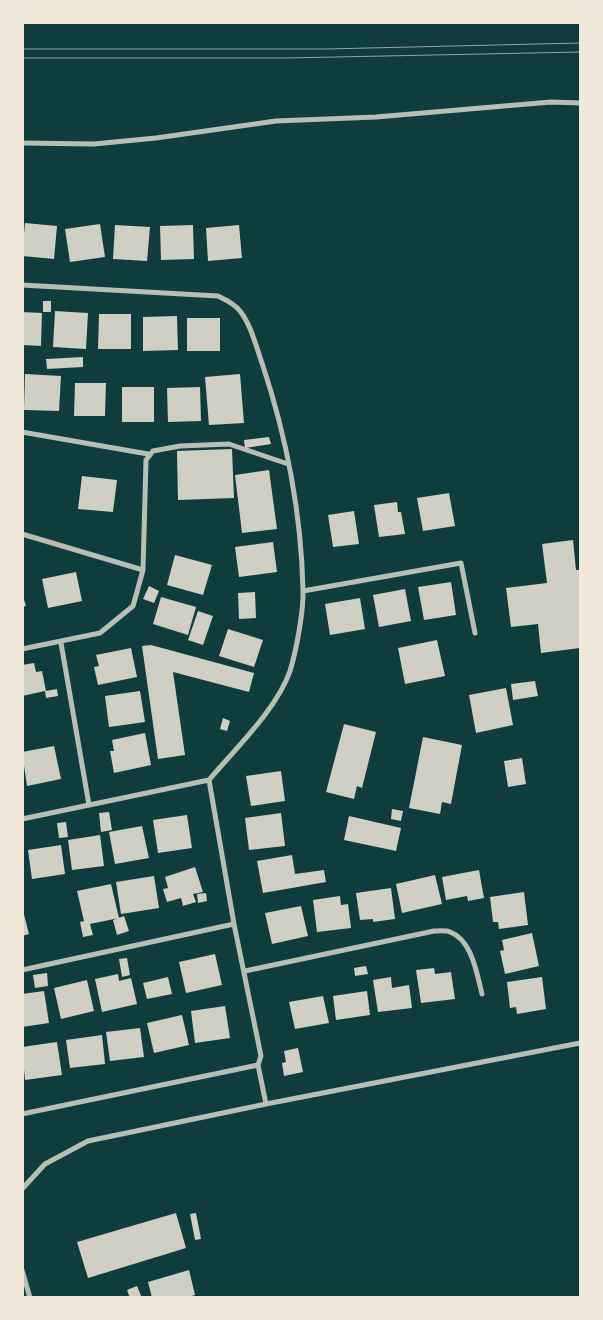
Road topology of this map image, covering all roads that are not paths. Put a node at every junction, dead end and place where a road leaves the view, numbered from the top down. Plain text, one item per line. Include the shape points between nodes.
1 (580, 102) edge
2 (22, 143) edge
3 (22, 284) edge
4 (22, 432) edge
5 (148, 454) junction
6 (288, 464) junction
7 (22, 534) edge
8 (143, 570) junction
9 (303, 591) junction
10 (475, 633) dead end
11 (61, 643) junction
12 (22, 649) edge
13 (209, 780) junction
14 (90, 805) junction
15 (22, 819) edge
16 (234, 924) junction
17 (22, 970) edge
18 (245, 971) junction
19 (482, 994) dead end
20 (580, 1043) edge
21 (258, 1065) junction
22 (266, 1104) junction
23 (22, 1114) edge
24 (22, 1189) edge
25 (22, 1270) edge
26 (30, 1298) edge

1 - 2 street via 276,121 94,144
3 - 6 street via 218,296 233,304 251,332 276,406
4 - 5 street
5 - 6 street via 180,446 228,444
5 - 8 street
6 - 9 street via 297,510
7 - 8 street
8 - 11 street via 133,606 100,633
9 - 10 street via 461,563
9 - 13 street via 294,656 283,688 236,751
11 - 12 street
11 - 14 street
13 - 14 street
13 - 16 street
14 - 15 street
16 - 17 street
16 - 18 street
18 - 19 street via 434,931 450,932 465,943 476,968
18 - 21 street via 261,1056
20 - 22 street
21 - 22 street
21 - 23 street
22 - 24 street via 88,1141 45,1164
25 - 26 street

